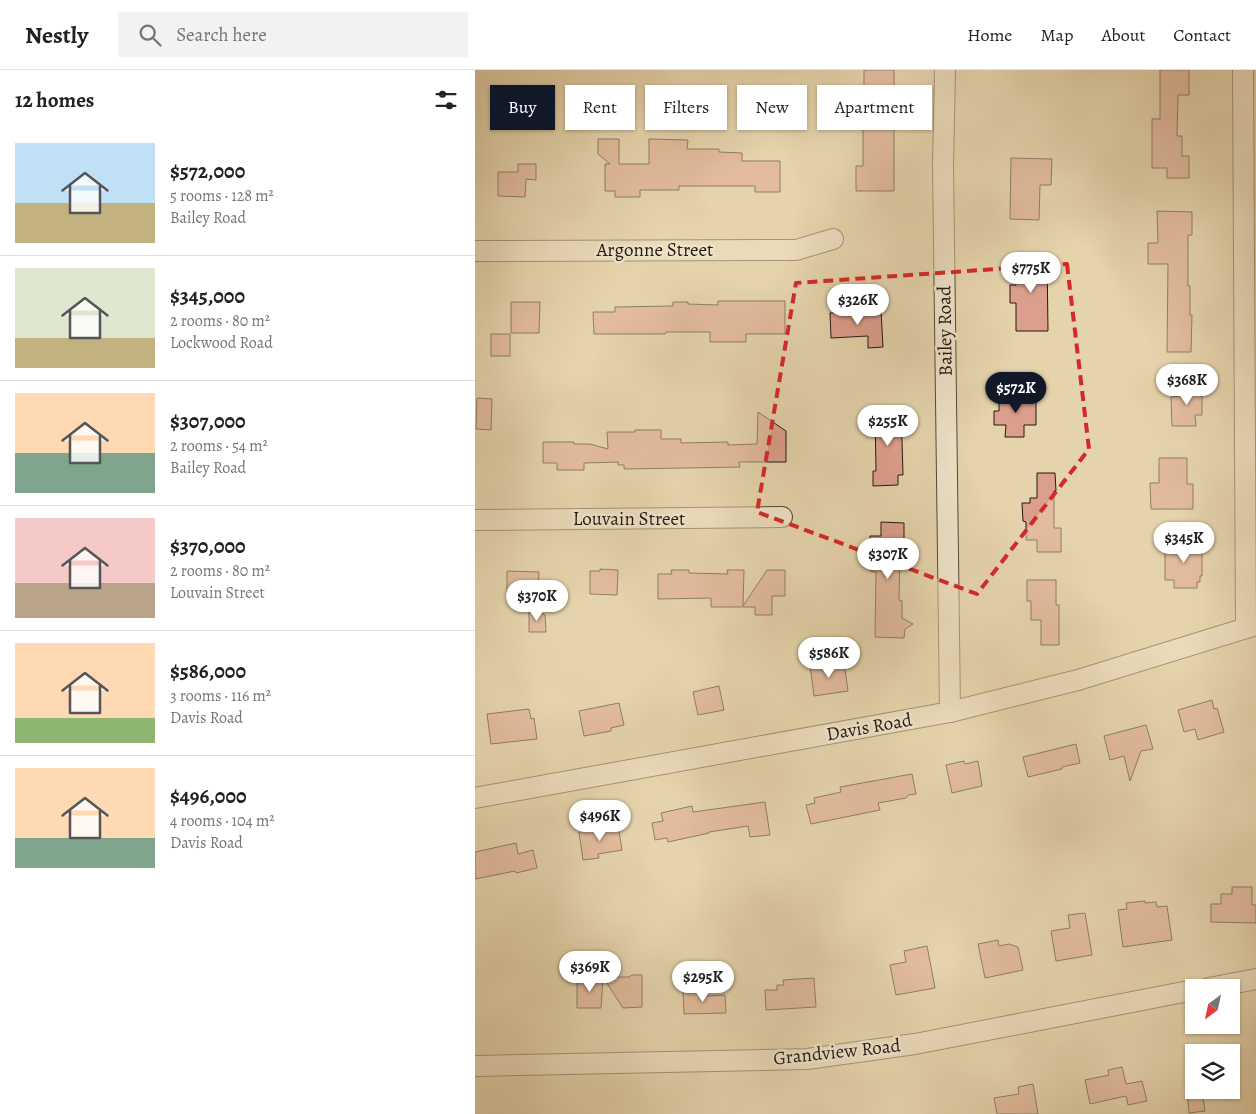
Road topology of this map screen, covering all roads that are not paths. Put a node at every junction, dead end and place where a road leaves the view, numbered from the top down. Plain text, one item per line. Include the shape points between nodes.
1 (945, 70) edge
2 (1243, 70) edge
3 (833, 239) dead end
4 (475, 251) edge
5 (783, 517) dead end
6 (475, 520) edge
7 (1251, 626) edge
8 (950, 712) junction
9 (475, 798) edge
10 (1256, 978) edge
11 (1240, 981) edge
12 (1185, 992) edge
13 (475, 1066) edge

1 - 8 street, Bailey Road via 943,165
2 - 7 street
3 - 4 street, Argonne Street via 796,250
5 - 6 street, Louvain Street
7 - 8 street, Davis Road via 1078,680
8 - 9 street, Davis Road
10 - 11 street
12 - 13 street, Grandview Road via 915,1044 807,1059

